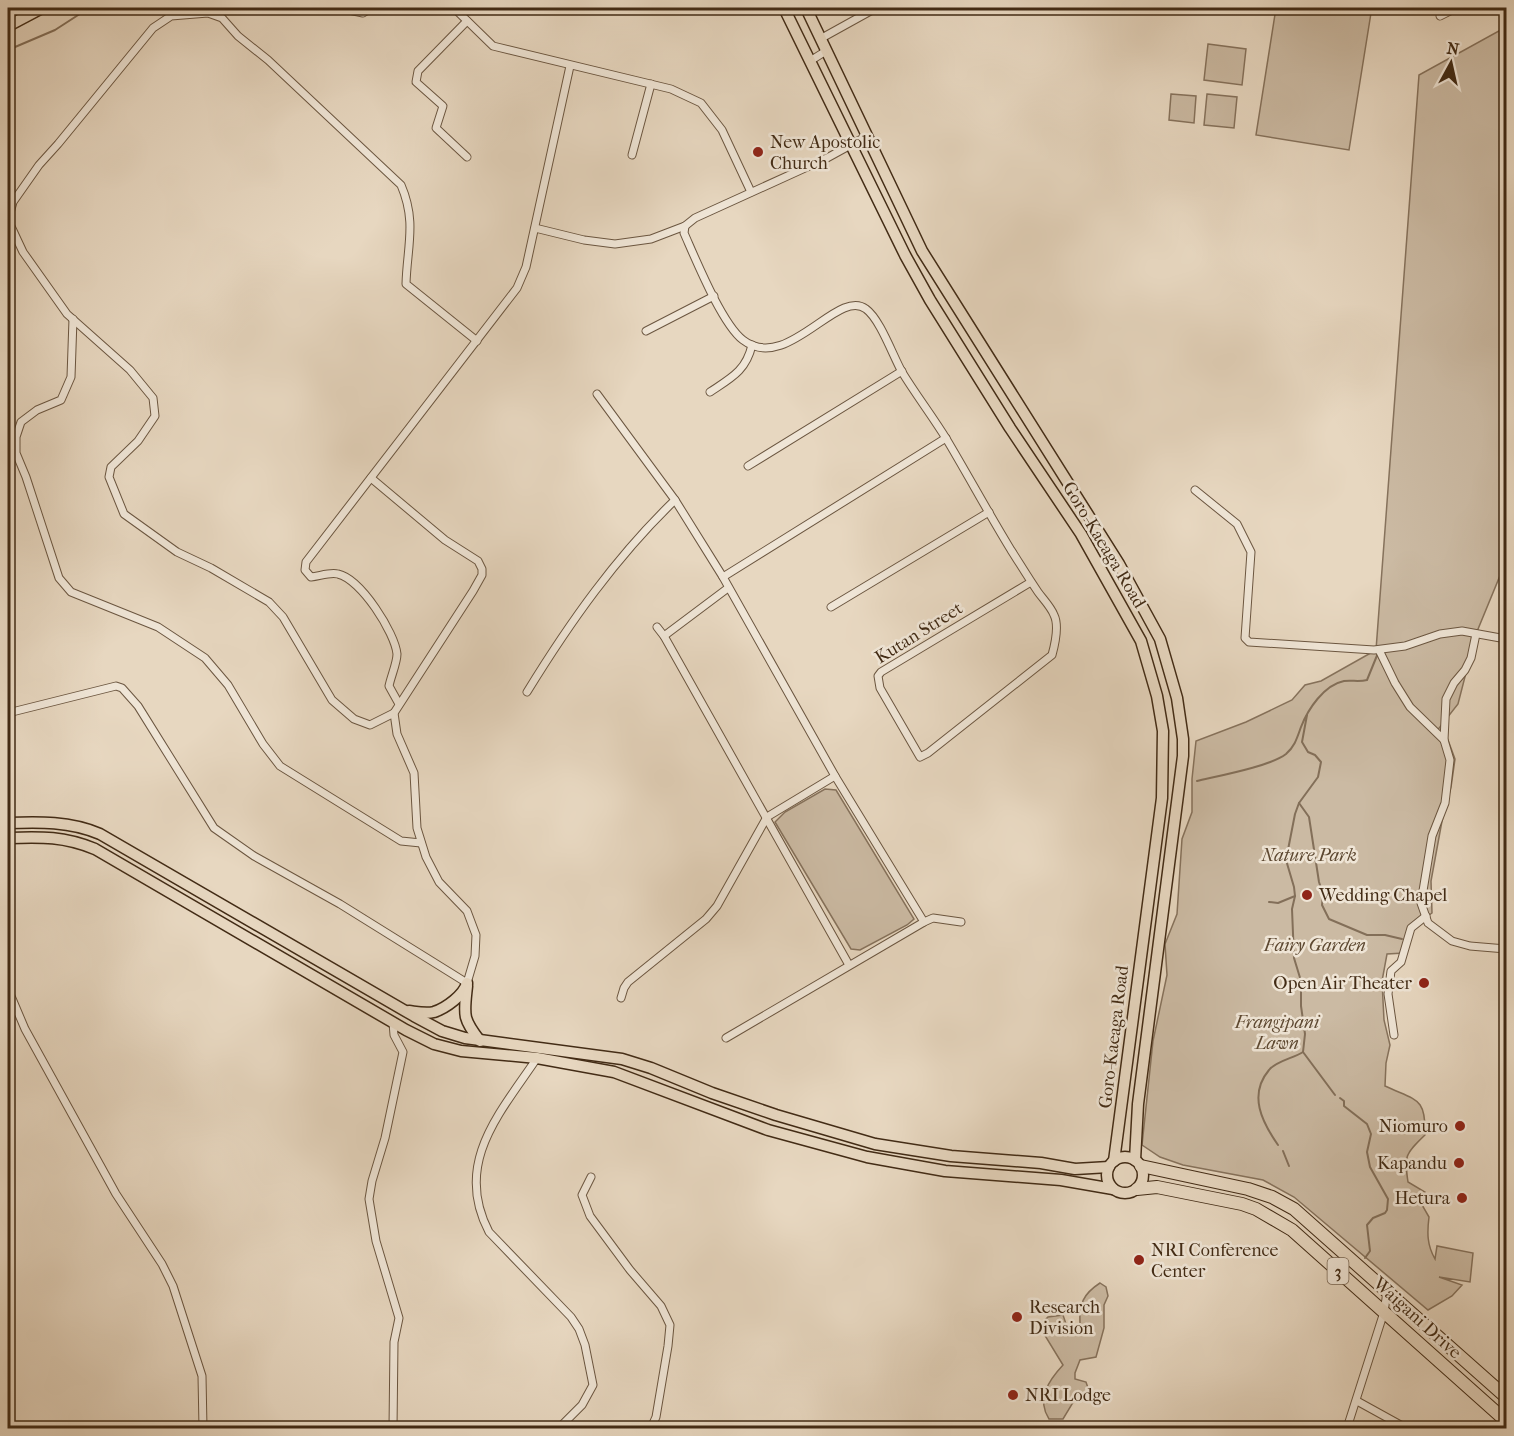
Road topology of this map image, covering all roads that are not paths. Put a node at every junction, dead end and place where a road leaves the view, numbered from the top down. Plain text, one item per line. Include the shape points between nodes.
1 (15, 8) edge
2 (42, 8) edge
3 (339, 8) edge
4 (371, 8) edge
5 (454, 8) edge
6 (784, 8) edge
7 (806, 8) edge
8 (876, 8) edge
9 (1456, 8) edge
10 (8, 11) edge
11 (1440, 16) dead end
12 (467, 21) junction
13 (8, 26) edge
14 (820, 39) junction
15 (826, 51) junction
16 (810, 61) junction
17 (570, 66) junction
18 (651, 84) junction
19 (867, 136) junction
20 (850, 145) junction
21 (632, 155) dead end
22 (467, 157) dead end
23 (751, 192) junction
24 (685, 226) junction
25 (535, 228) junction
26 (714, 296) junction
27 (72, 319) junction
28 (646, 331) dead end
29 (477, 341) junction
30 (752, 345) junction
31 (902, 371) junction
32 (710, 392) dead end
33 (597, 394) dead end
34 (946, 438) junction
35 (748, 466) dead end
36 (371, 478) junction
37 (1195, 490) dead end
38 (675, 500) junction
39 (989, 512) junction
40 (723, 577) junction
41 (1031, 582) junction
42 (729, 588) junction
43 (831, 607) dead end
44 (657, 627) dead end
45 (1476, 634) junction
46 (664, 636) junction
47 (1506, 639) edge
48 (1379, 650) junction
49 (527, 692) dead end
50 (399, 704) junction
51 (8, 710) edge
52 (394, 713) junction
53 (1444, 740) junction
54 (835, 776) junction
55 (767, 817) junction
56 (8, 822) edge
57 (8, 838) edge
58 (421, 843) junction
59 (1426, 916) junction
60 (924, 922) junction
61 (961, 922) dead end
62 (1506, 949) edge
63 (849, 965) junction
64 (467, 983) junction
65 (8, 989) edge
66 (621, 998) dead end
67 (403, 1010) junction
68 (393, 1023) junction
69 (1394, 1035) dead end
70 (726, 1038) dead end
71 (480, 1041) junction
72 (537, 1058) junction
73 (1138, 1163) junction
74 (1111, 1164) junction
75 (591, 1177) dead end
76 (1113, 1189) junction
77 (1137, 1189) junction
78 (1387, 1292) junction
79 (1384, 1312) junction
80 (1506, 1397) edge
81 (1356, 1401) junction
82 (1506, 1420) edge
83 (203, 1428) edge
84 (393, 1428) edge
85 (560, 1428) edge
86 (651, 1428) edge
87 (1347, 1428) edge
88 (1406, 1428) edge

1 - 10 main road
2 - 13 main road
3 - 4 street via 363,13
5 - 12 street
6 - 16 main road, Goro-Kaeaga Road
7 - 14 main road, Goro-Kaeaga Road
8 - 14 street
9 - 11 street
12 - 17 street via 493,46
12 - 22 street via 418,71 416,82 443,106 436,128
14 - 15 main road, Goro-Kaeaga Road
15 - 16 street
15 - 19 main road, Goro-Kaeaga Road
16 - 20 main road, Goro-Kaeaga Road
17 - 18 street
17 - 25 street
18 - 21 street
18 - 23 street via 701,103 722,130
19 - 20 street
19 - 73 main road, Goro-Kaeaga Road via 922,251 1129,582 1160,639 1170,669 1183,756 1138,1104
20 - 23 street
20 - 74 main road, Goro-Kaeaga Road via 930,300 1082,534 1141,640 1157,696 1163,731 1162,798
23 - 24 street
24 - 25 street via 651,239 615,244
24 - 26 street via 684,233
25 - 29 street via 517,288
26 - 28 street
26 - 30 street via 729,324 742,340
27 - 29 street via 23,252 8,220 13,202 153,28 171,16 208,13 222,18 401,185 408,201 411,239 406,284
27 - 52 street via 130,370 153,398 155,416 138,441 111,466 109,477 124,514 177,552 269,602 283,617 332,700 354,719 370,725
27 - 58 street via 71,377 61,400 21,422 16,445 58,578 71,592 158,627 205,658 228,685 280,766 401,841
29 - 36 street
30 - 31 street via 781,345 812,330 843,308 860,306 871,314
30 - 32 street via 749,359 739,372
31 - 34 street
31 - 35 street
33 - 38 street
34 - 39 street
34 - 40 street
36 - 50 street via 445,540 478,561 482,569 473,591
36 - 50 street via 306,562 304,570 311,577 342,575 356,584 379,614 395,643 397,658 389,686
37 - 48 street via 1237,524 1251,552 1246,641
38 - 40 street
38 - 49 street via 602,579
39 - 41 street
39 - 43 street
40 - 42 street
41 - 41 street, Kutan Street via 1055,616 1052,655 920,757 880,688 878,676
42 - 46 street
42 - 54 street
44 - 46 street
45 - 47 street
45 - 48 street via 1440,634
45 - 53 street via 1471,658 1446,699
46 - 55 street
48 - 53 street via 1410,707
50 - 52 street
51 - 64 street via 116,686 122,688 138,706 214,828
52 - 58 street via 397,734 414,773
53 - 59 street via 1450,760 1445,803 1435,825 1425,875 1421,903
54 - 55 street
54 - 60 street
55 - 63 street
55 - 66 street via 717,906 628,982
56 - 67 main road via 60,823 100,834
57 - 68 main road via 53,837 95,849
58 - 64 street via 439,882 472,923 477,945
59 - 62 street via 1428,923 1452,941
59 - 69 street via 1411,928 1401,962 1391,971 1388,994
60 - 61 street via 933,918
60 - 63 street
63 - 70 street
64 - 67 main road via 464,991 438,1010
64 - 71 main road via 465,1017
65 - 83 street via 25,1029 116,1194 173,1286 202,1376
67 - 71 main road via 442,1031
68 - 72 main road via 448,1048
68 - 84 street via 403,1052 369,1199 376,1241 399,1318 394,1342
71 - 74 main road via 622,1059 776,1115 875,1144 1075,1169
72 - 76 main road via 624,1075 768,1130 867,1157 945,1171 1062,1180
72 - 85 street via 489,1130 475,1172 476,1197 489,1232 579,1329 593,1385 582,1405
73 - 74 main road via 1124,1157
73 - 77 main road via 1143,1179
73 - 78 highway, Waigani Drive / 3 via 1248,1189 1284,1203
74 - 76 main road via 1107,1179
75 - 86 street via 582,1195 590,1216 661,1306 670,1325
76 - 77 main road via 1122,1193
77 - 79 highway, Waigani Drive / 3 via 1157,1187 1256,1209 1292,1230
78 - 79 street
78 - 80 highway, Waigani Drive / 3
79 - 81 street
79 - 82 highway, Waigani Drive / 3
81 - 87 street
81 - 88 street

